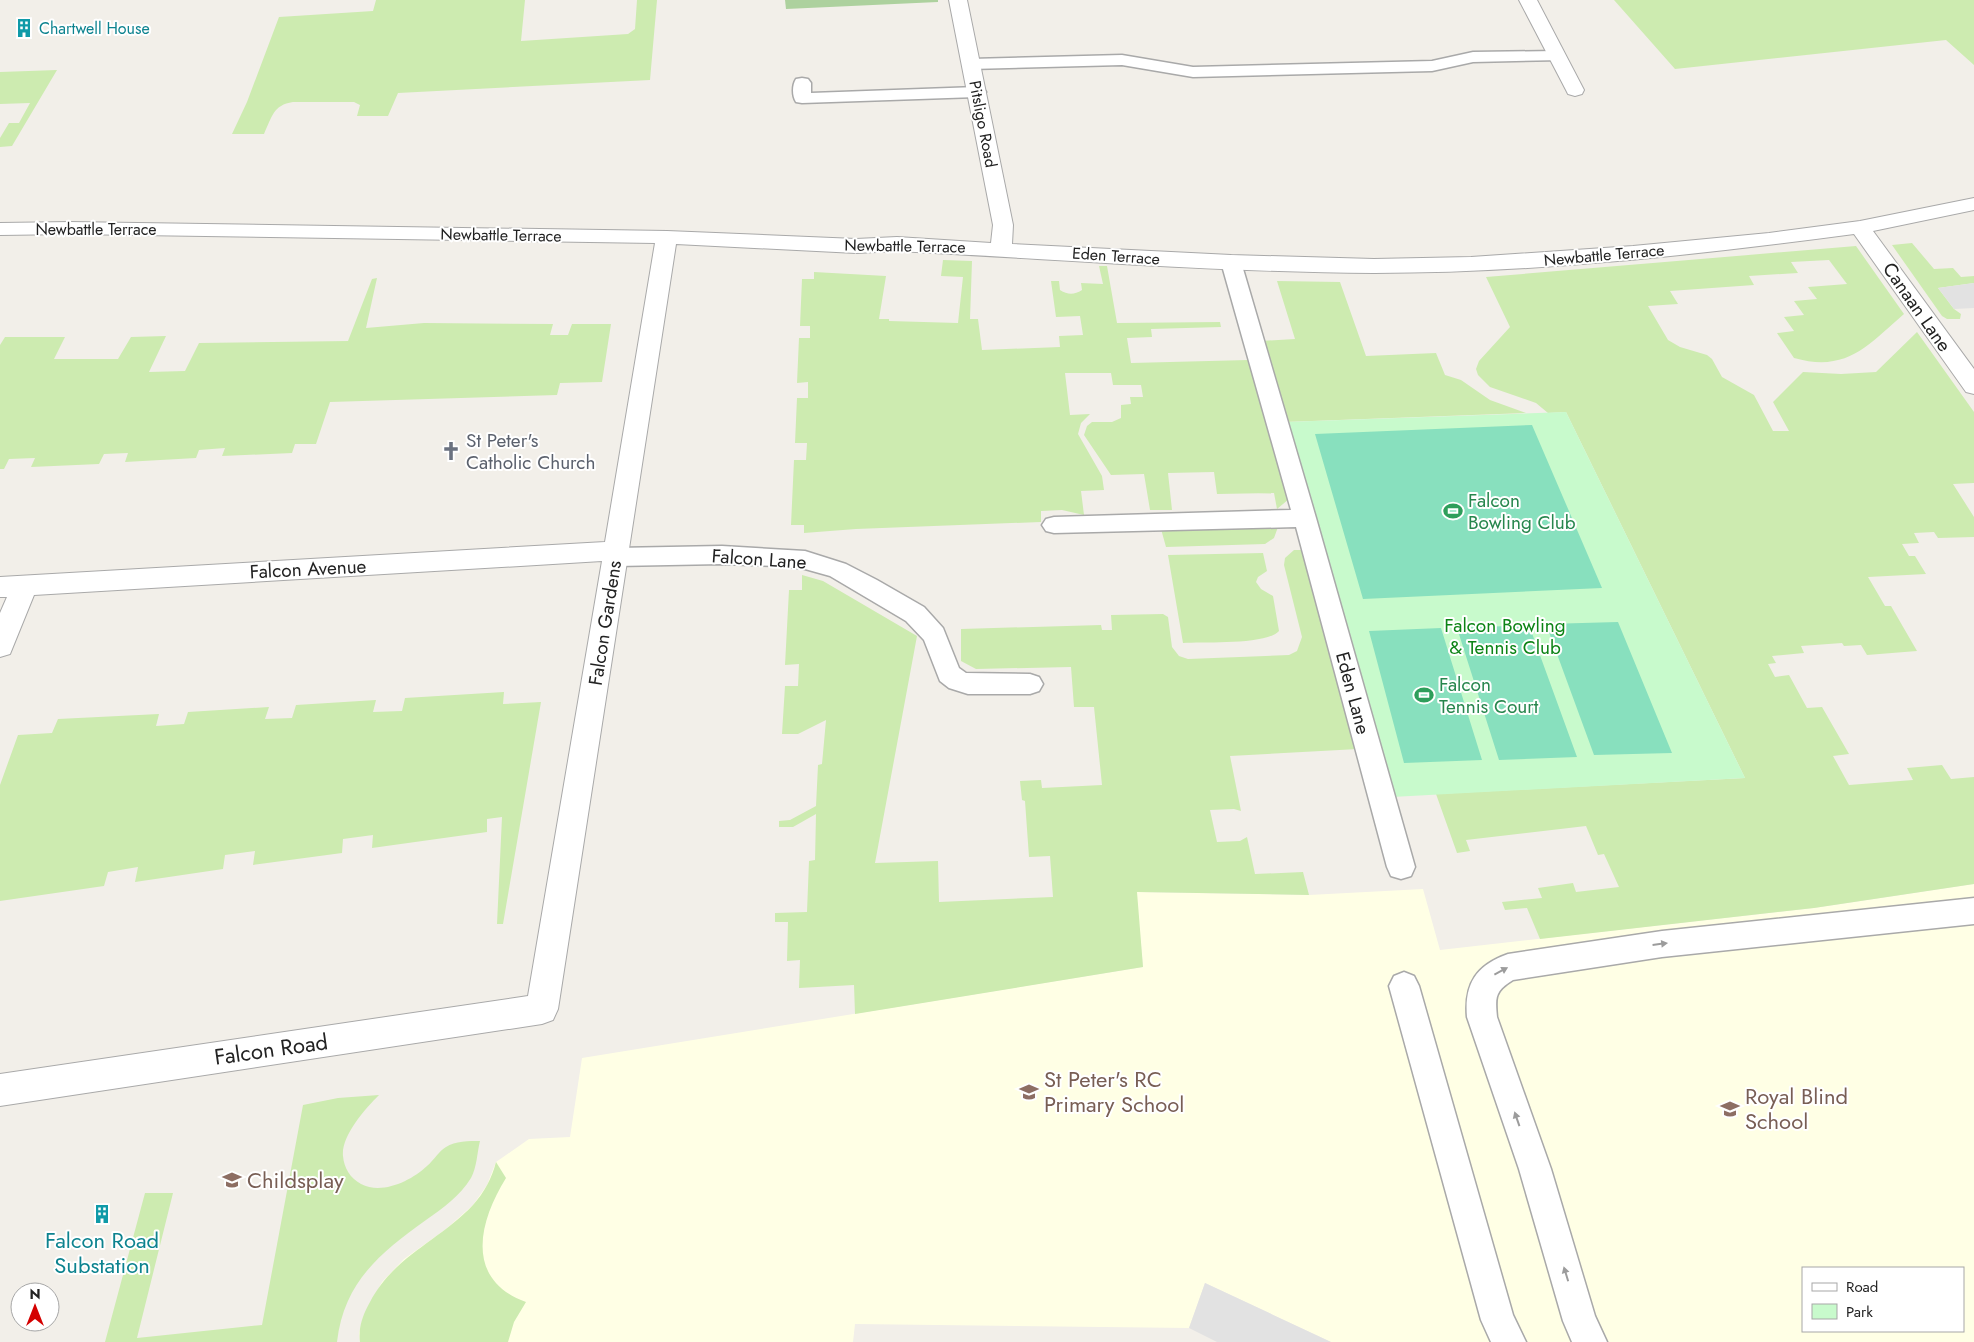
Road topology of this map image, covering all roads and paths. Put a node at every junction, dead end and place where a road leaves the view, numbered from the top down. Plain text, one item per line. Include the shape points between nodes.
1 (958, 0) edge
2 (1528, 0) edge
3 (1556, 56) junction
4 (971, 64) junction
5 (802, 83) dead end
6 (1575, 90) dead end
7 (976, 92) junction
8 (1974, 204) edge
9 (1860, 227) junction
10 (0, 229) edge
11 (667, 237) junction
12 (1001, 249) junction
13 (1231, 262) junction
14 (1974, 386) edge
15 (1305, 518) junction
16 (1054, 524) dead end
17 (616, 554) junction
18 (12, 586) edge
19 (0, 646) edge
20 (1030, 684) dead end
21 (1401, 867) dead end
22 (1974, 911) edge
23 (1404, 986) dead end
24 (542, 1009) joint
25 (0, 1090) edge
26 (1509, 1342) edge
27 (1590, 1342) edge

1 - 4 street, Pitsligo Road
2 - 3 street
3 - 4 lane via 1473,58 1432,66 1193,72 1122,60
3 - 6 street
4 - 7 street, Pitsligo Road
5 - 7 lane via 802,98
7 - 12 street, Pitsligo Road via 1003,225
8 - 9 street, Newbattle Terrace
9 - 13 street, Newbattle Terrace via 1708,246 1541,260 1374,266
9 - 14 street, Canaan Lane
10 - 11 street, Newbattle Terrace
11 - 12 street, Newbattle Terrace
11 - 17 street, Falcon Gardens
12 - 13 street, Eden Terrace
13 - 15 lane, Eden Lane
15 - 16 lane
15 - 21 lane, Eden Lane
17 - 18 street, Falcon Avenue
17 - 20 lane, Falcon Lane via 805,560 868,586 915,614 934,635 949,674 958,682
17 - 24 street, Falcon Gardens
18 - 19 street
27 -> 22 lane via 1580,1321 1535,1168 1482,1017 1480,1001 1484,987 1493,975 1508,967 1662,944
23 - 26 lane via 1498,1320
24 - 25 street, Falcon Road

